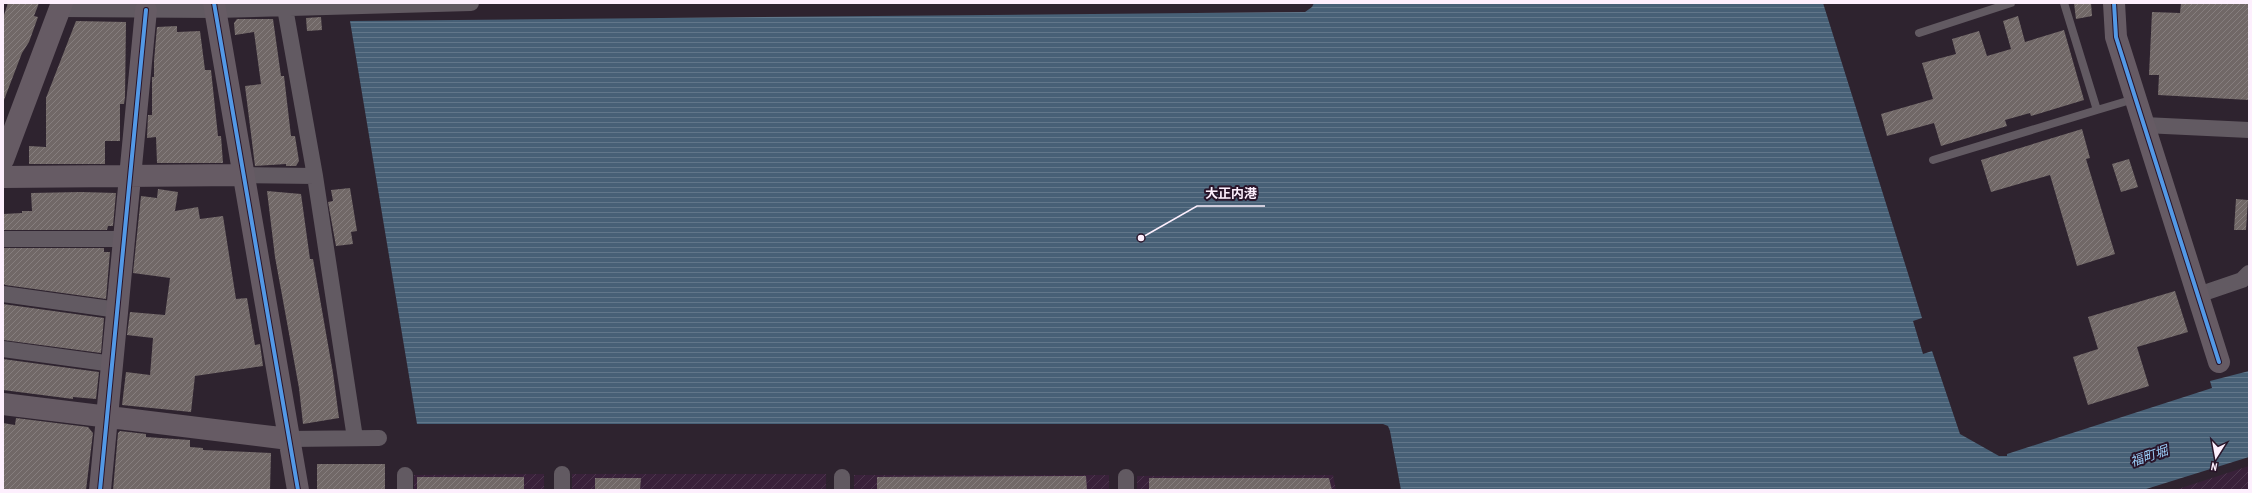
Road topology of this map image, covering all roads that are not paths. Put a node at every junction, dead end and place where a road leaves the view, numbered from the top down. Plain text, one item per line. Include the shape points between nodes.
1 (471, 3) edge
2 (2011, 3) edge
3 (2064, 3) edge
4 (2114, 3) edge
5 (324, 5) edge
6 (61, 6) edge
7 (215, 6) edge
8 (285, 8) junction
9 (146, 10) junction
10 (1919, 33) dead end
11 (2136, 99) junction
12 (2097, 110) junction
13 (2144, 125) junction
14 (2249, 130) edge
15 (3, 160) edge
16 (1933, 160) dead end
17 (242, 174) junction
18 (3, 176) edge
19 (130, 176) junction
20 (315, 176) junction
21 (3, 239) edge
22 (124, 239) junction
23 (2249, 273) edge
24 (3, 294) edge
25 (2198, 295) junction
26 (118, 310) junction
27 (3, 349) edge
28 (2219, 362) dead end
29 (113, 364) junction
30 (3, 404) edge
31 (108, 418) junction
32 (356, 438) junction
33 (380, 438) dead end
34 (289, 439) junction
35 (100, 490) edge
36 (298, 490) edge

1 - 5 street
2 - 10 lane
3 - 12 lane
4 - 11 street via 2116,37
5 - 8 street
6 - 9 street
6 - 15 street
7 - 8 street
7 - 9 street
7 - 17 street
8 - 20 street
9 - 19 street
11 - 12 lane
11 - 13 street
12 - 16 lane
13 - 14 street
13 - 25 street
17 - 19 street
17 - 20 street
17 - 34 street
18 - 19 street
19 - 22 street
20 - 32 street
21 - 22 street
22 - 26 street
23 - 25 street via 2242,280
24 - 26 street
25 - 28 street
26 - 29 street
27 - 29 street
29 - 31 street
30 - 31 street
31 - 34 street
31 - 35 street
32 - 33 street
32 - 34 street
34 - 36 street

